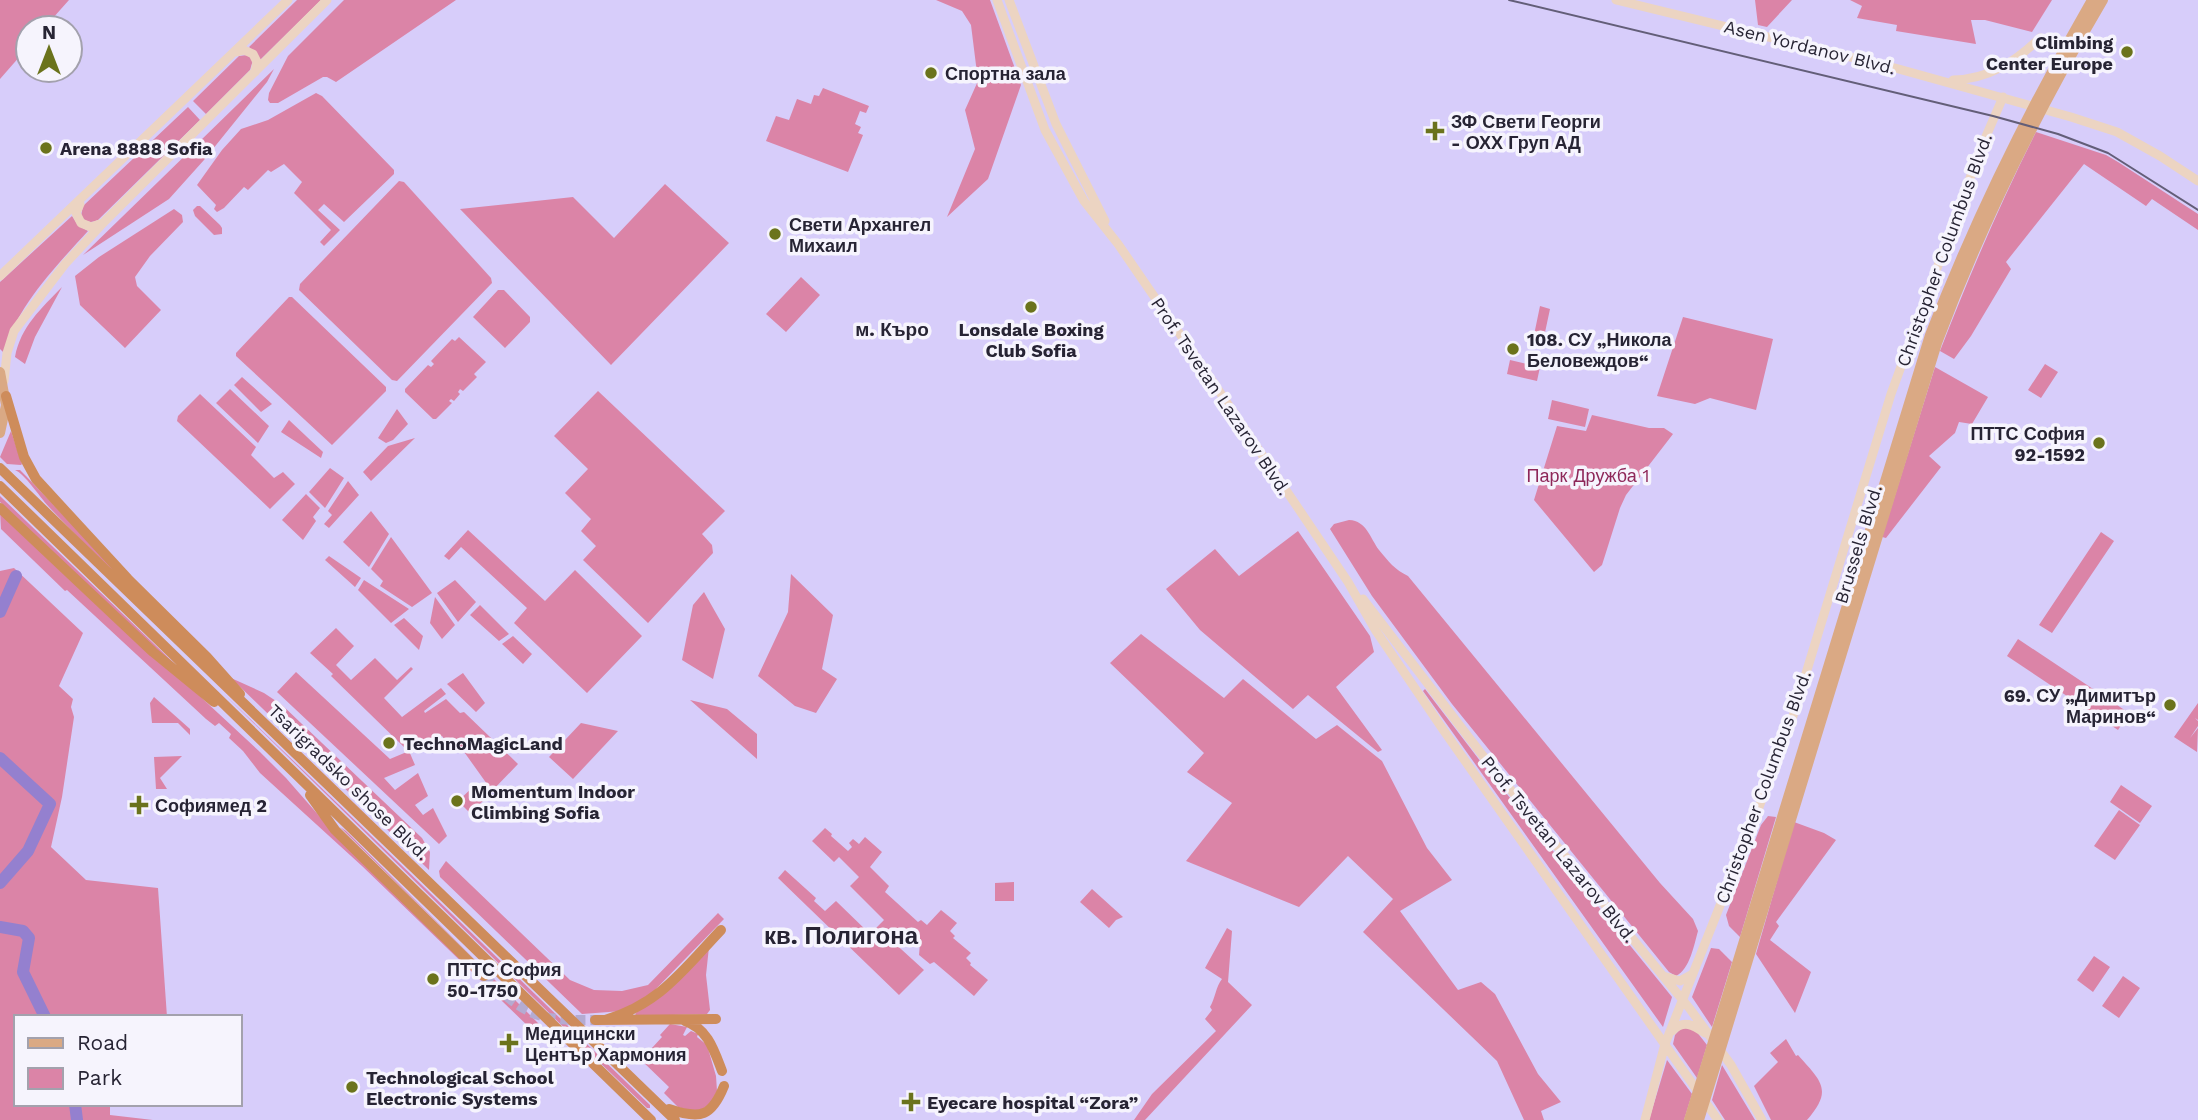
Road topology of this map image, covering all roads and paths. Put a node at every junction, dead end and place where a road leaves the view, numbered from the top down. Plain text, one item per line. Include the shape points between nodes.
1 (288, 0) edge
2 (327, 0) edge
3 (997, 0) edge
4 (1009, 0) edge
5 (1616, 0) edge
6 (2092, 0) edge
7 (2103, 0) edge
8 (2040, 38) dead end
9 (233, 53) junction
10 (254, 74) junction
11 (1941, 80) junction
12 (2003, 97) junction
13 (2198, 181) edge
14 (82, 199) junction
15 (105, 221) junction
16 (1118, 244) junction
17 (0, 275) edge
18 (0, 372) edge
19 (5, 391) junction
20 (0, 433) edge
21 (0, 468) edge
22 (0, 486) edge
23 (0, 508) edge
24 (90, 565) junction
25 (1348, 582) junction
26 (256, 717) junction
27 (242, 722) junction
28 (291, 770) junction
29 (721, 930) dead end
30 (1692, 973) junction
31 (484, 976) tunnel mouth
32 (1663, 976) junction
33 (1682, 1000) junction
34 (716, 1019) dead end
35 (679, 1020) junction
36 (1669, 1034) junction
37 (1710, 1036) junction
38 (1665, 1044) junction
39 (722, 1071) dead end
40 (724, 1086) dead end
41 (654, 1100) junction
42 (651, 1120) edge
43 (675, 1120) edge
44 (1645, 1120) edge
45 (1689, 1120) edge
46 (1699, 1120) edge
47 (1718, 1120) edge
48 (1762, 1120) edge

1 - 9 main road
2 - 10 main road
3 - 16 main road, Prof. Tsvetan Lazarov Blvd. via 1045,130 1084,201
4 - 16 main road, Prof. Tsvetan Lazarov Blvd. via 1056,124
5 - 11 main road, Asen Yordanov Blvd.
6 - 45 main road, Brussels Blvd. via 2005,158 1930,335
7 - 46 main road, Brussels Blvd. via 2014,163 1937,343
8 - 11 main road via 2020,57 1993,72
9 - 10 main road via 244,50 253,54 257,62
9 - 14 main road
10 - 15 main road
11 - 12 main road, Asen Yordanov Blvd.
12 - 13 main road, Asen Yordanov Blvd. via 2117,132
12 - 30 main road, Christopher Columbus Blvd. via 1891,394 1786,734
14 - 15 main road via 76,213 80,223 92,227
14 - 17 main road
15 - 19 main road via 19,323 7,352
16 - 25 main road, Prof. Tsvetan Lazarov Blvd.
18 - 19 main road
19 - 20 main road
19 - 26 highway via 24,457 36,479 207,657
21 - 24 highway, Tsarigradsko shose Blvd.
22 - 24 highway, Tsarigradsko shose Blvd.
23 - 27 highway via 153,652
24 - 26 highway, Tsarigradsko shose Blvd.
24 - 27 highway, Tsarigradsko shose Blvd.
25 - 32 main road, Prof. Tsvetan Lazarov Blvd.
25 - 38 main road, Prof. Tsvetan Lazarov Blvd. via 1431,712
26 - 41 highway, Tsarigradsko shose Blvd.
27 - 28 highway, Tsarigradsko shose Blvd.
28 - 31 highway via 335,830
28 - 42 highway, Tsarigradsko shose Blvd.
29 - 35 highway via 652,1000 624,1015 600,1020
30 - 32 main road via 1681,981
30 - 33 main road, Christopher Columbus Blvd.
32 - 33 main road, Prof. Tsvetan Lazarov Blvd.
33 - 36 main road, Christopher Columbus Blvd.
33 - 37 main road, Prof. Tsvetan Lazarov Blvd.
34 - 35 highway
35 - 39 highway via 702,1031
36 - 37 main road via 1685,1023
36 - 38 main road, Christopher Columbus Blvd.
37 - 48 main road, Prof. Tsvetan Lazarov Blvd.
38 - 44 main road, Christopher Columbus Blvd.
38 - 47 main road, Prof. Tsvetan Lazarov Blvd.
40 - 41 highway via 713,1109 700,1117 683,1116
41 - 43 highway, Tsarigradsko shose Blvd.

